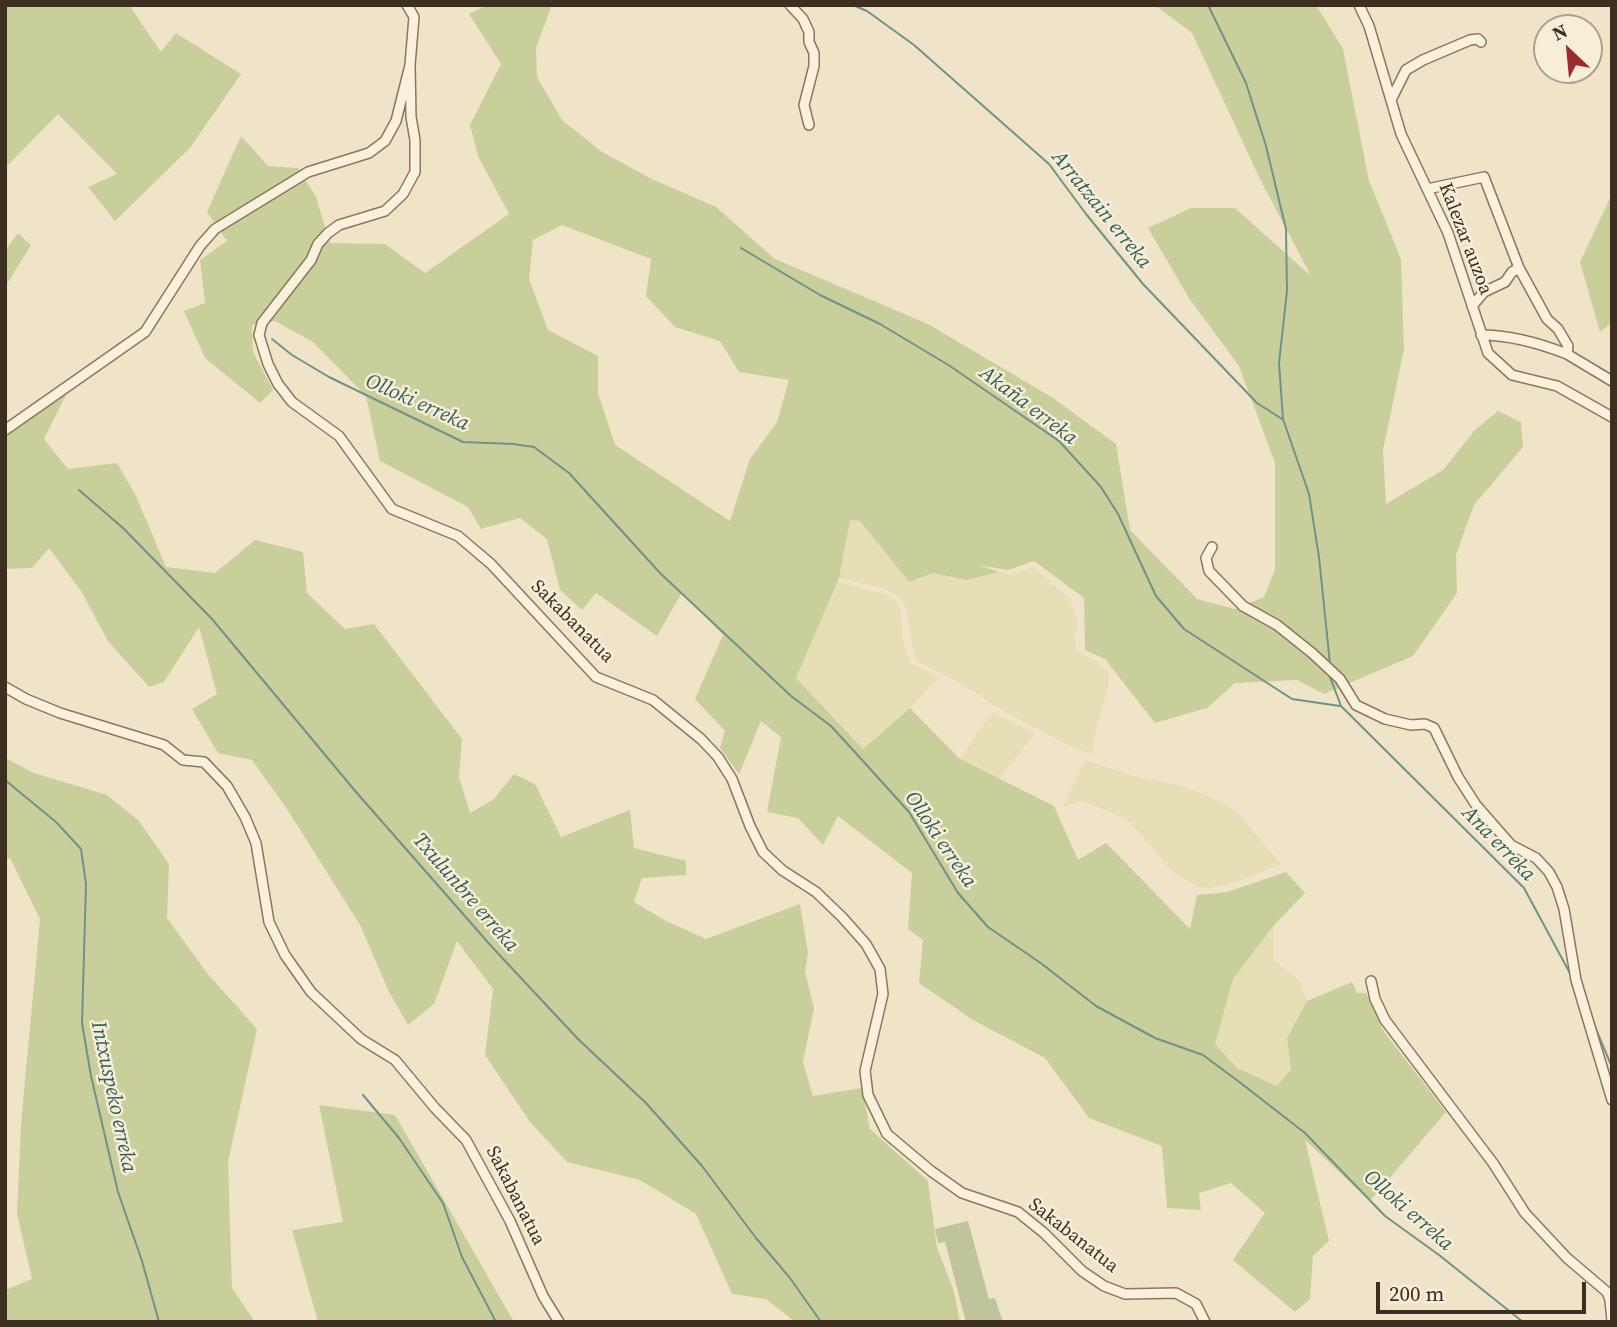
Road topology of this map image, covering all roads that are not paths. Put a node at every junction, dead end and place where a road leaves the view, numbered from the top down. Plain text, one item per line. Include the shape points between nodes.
1 (407, 5) edge
2 (790, 5) edge
3 (1359, 5) edge
4 (1481, 41) dead end
5 (411, 65) junction
6 (1391, 100) junction
7 (809, 125) dead end
8 (1427, 189) junction
9 (1519, 268) junction
10 (1472, 306) junction
11 (1481, 335) junction
12 (1567, 355) junction
13 (1612, 381) edge
14 (1612, 417) edge
15 (5, 430) edge
16 (1212, 547) dead end
17 (5, 687) edge
18 (1371, 981) dead end
19 (1612, 1100) edge
20 (1612, 1321) edge
21 (559, 1322) edge
22 (1205, 1322) edge

1 - 5 street, Sakabanatua via 414,18
2 - 7 street via 803,19 814,53 804,105
3 - 6 street, Kalezar auzoa
4 - 6 street via 1461,43 1406,70
5 - 15 street, Sakabanatua via 396,121 385,141 369,153 308,172 215,229 145,332
5 - 22 street, Sakabanatua via 415,172 403,194 385,211 339,225 328,233 262,323 259,335 278,384 292,402 339,436 392,509 458,536 491,564 596,677 653,699 718,757 763,852 842,917 880,969 883,994 865,1071 868,1095 887,1134 962,1193 1018,1212 1104,1286 1125,1294 1176,1293 1196,1304
6 - 8 street, Kalezar auzoa
8 - 9 street via 1484,177
8 - 10 street, Kalezar auzoa via 1448,233
9 - 10 street
9 - 12 street via 1568,346
10 - 11 street, Kalezar auzoa
11 - 12 street via 1527,341
11 - 14 street, Kalezar auzoa via 1493,359 1512,375 1557,386
12 - 13 street
16 - 19 street via 1206,558 1209,572 1243,606 1277,625 1326,665 1356,705 1385,719 1434,728 1458,777 1497,832 1549,872 1564,909 1576,980
17 - 21 street, Sakabanatua via 60,713 164,745 183,760 204,762 227,786 256,843 269,922 285,955 310,992 360,1039 395,1060 466,1140
18 - 20 street via 1385,1020 1493,1163 1524,1213 1607,1292

